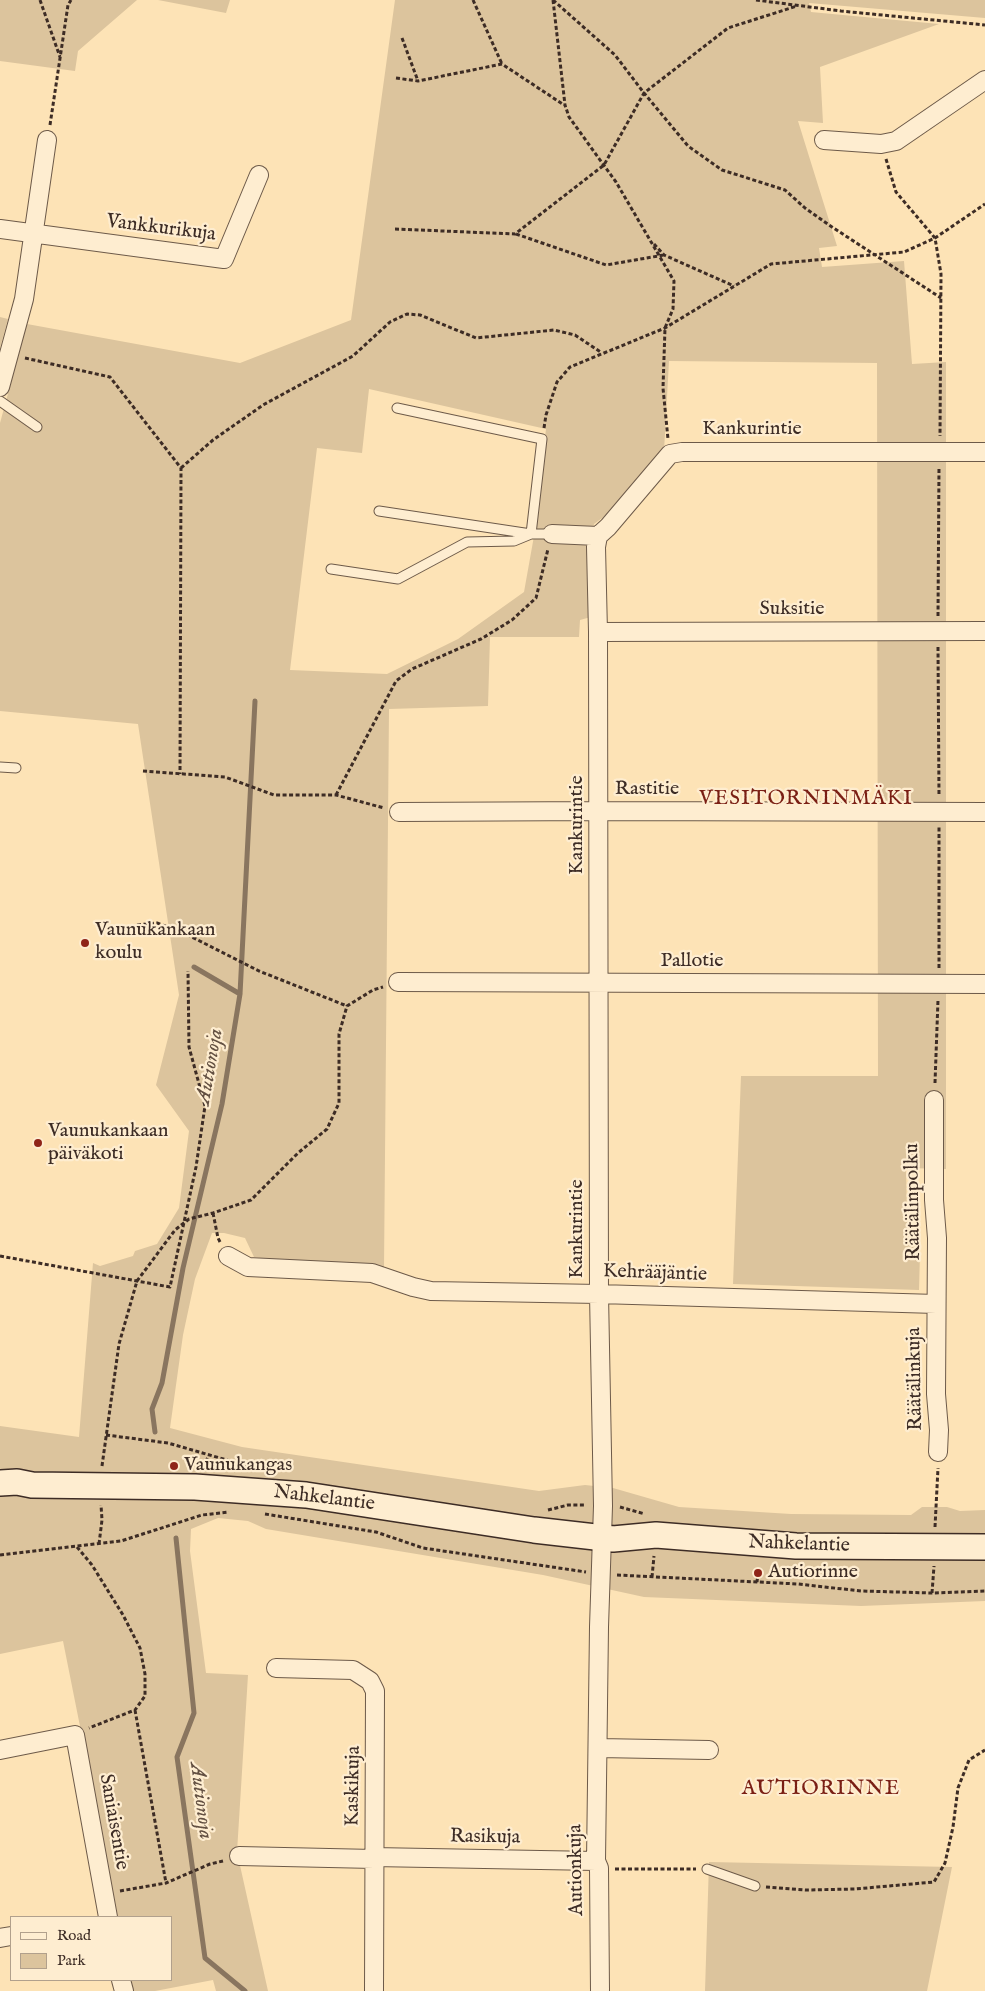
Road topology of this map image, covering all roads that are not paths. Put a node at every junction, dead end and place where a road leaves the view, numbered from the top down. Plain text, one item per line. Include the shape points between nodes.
1 (985, 80) edge
2 (48, 140) road end
3 (824, 140) dead end
4 (259, 175) dead end
5 (0, 229) edge
6 (33, 234) junction
7 (0, 387) edge
8 (0, 402) edge
9 (397, 408) dead end
10 (37, 427) dead end
11 (985, 452) edge
12 (379, 511) dead end
13 (531, 534) junction
14 (552, 534) joint
15 (598, 536) junction
16 (331, 569) dead end
17 (985, 631) edge
18 (598, 632) junction
19 (0, 767) edge
20 (16, 768) dead end
21 (599, 811) junction
22 (399, 812) road end
23 (985, 812) edge
24 (398, 982) road end
25 (600, 982) junction
26 (985, 984) edge
27 (934, 1100) road end
28 (228, 1256) road end
29 (600, 1294) junction
30 (936, 1304) junction
31 (938, 1452) road end
32 (0, 1483) edge
33 (32, 1485) junction
34 (0, 1493) edge
35 (608, 1538) junction
36 (985, 1547) edge
37 (935, 1555) junction
38 (985, 1563) edge
39 (276, 1668) dead end
40 (599, 1748) junction
41 (0, 1750) edge
42 (709, 1750) dead end
43 (240, 1856) dead end
44 (374, 1858) junction
45 (597, 1865) junction
46 (707, 1869) road end
47 (755, 1886) road end
48 (108, 1916) edge
49 (374, 1991) edge
50 (600, 1991) edge

1 - 3 street via 896,141 881,144
2 - 6 street
4 - 6 street, Vankkurikuja via 224,259
5 - 6 street, Vankkurikuja
6 - 7 street via 24,298
8 - 10 lane
9 - 13 lane via 542,439
11 - 15 street, Kankurintie via 670,454
12 - 13 lane
13 - 14 lane
13 - 16 lane via 514,542 467,542 398,579
14 - 15 street
15 - 18 street, Kankurintie
17 - 18 street, Suksitie
18 - 21 street, Kankurintie
19 - 20 lane
21 - 22 street, Rastitie
21 - 23 street, Rastitie
21 - 25 street, Kankurintie
24 - 25 street, Pallotie
25 - 26 street, Pallotie
25 - 29 street, Kankurintie
27 - 30 street, Räätälinpolku
28 - 29 street, Kehrääjäntie via 248,1267 372,1273 431,1291
29 - 30 street, Kehrääjäntie
29 - 35 street, Kankurintie via 603,1506
30 - 31 street, Räätälinkuja
32 - 33 main road, Nahkelantie
33 - 34 main road, Nahkelantie
33 - 35 main road, Nahkelantie via 195,1487 297,1494
35 - 37 main road, Nahkelantie via 655,1553 801,1560
35 - 40 street, Autionkuja via 602,1574
36 - 37 main road, Nahkelantie
37 - 38 main road, Nahkelantie
39 - 44 street, Kaskikuja via 353,1670 370,1681 376,1691
40 - 42 street
40 - 45 street, Autionkuja
41 - 48 street, Saniaisentie via 75,1735
43 - 44 street, Rasikuja
44 - 45 street, Rasikuja
44 - 49 street, Kaskikuja
45 - 50 street, Autionkuja
46 - 47 lane

